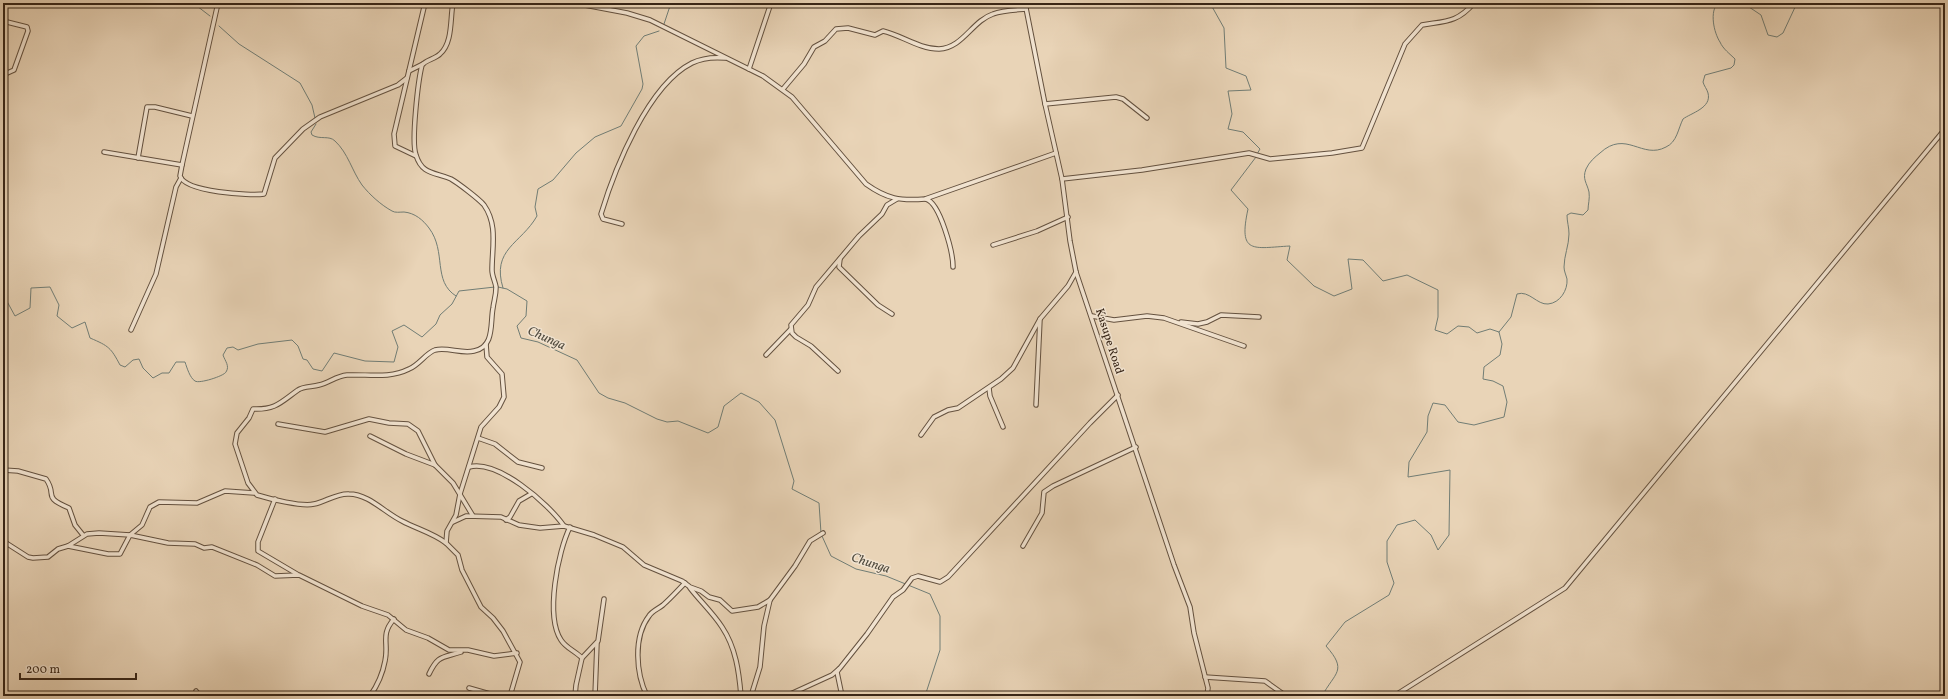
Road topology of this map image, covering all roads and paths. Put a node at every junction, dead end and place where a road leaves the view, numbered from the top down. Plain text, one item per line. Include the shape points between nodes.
1 (218, 3) edge
2 (425, 3) edge
3 (453, 3) edge
4 (574, 3) edge
5 (771, 3) edge
6 (1025, 3) edge
7 (1474, 3) edge
8 (1026, 9) junction
9 (3, 21) edge
10 (728, 58) junction
11 (423, 64) junction
12 (749, 69) junction
13 (409, 71) junction
14 (3, 75) edge
15 (407, 78) junction
16 (783, 89) junction
17 (1045, 104) junction
18 (192, 116) junction
19 (1147, 118) dead end
20 (1945, 129) edge
21 (104, 152) dead end
22 (1056, 153) junction
23 (416, 156) junction
24 (138, 158) junction
25 (182, 165) junction
26 (181, 178) junction
27 (1062, 179) junction
28 (898, 199) junction
29 (925, 199) junction
30 (1068, 217) junction
31 (622, 224) dead end
32 (992, 245) dead end
33 (840, 258) junction
34 (953, 267) dead end
35 (1076, 272) junction
36 (892, 314) dead end
37 (1092, 316) junction
38 (1259, 317) dead end
39 (1040, 319) junction
40 (1176, 322) junction
41 (791, 329) junction
42 (131, 330) dead end
43 (486, 344) junction
44 (1244, 346) dead end
45 (766, 355) dead end
46 (838, 371) dead end
47 (989, 388) junction
48 (1118, 395) junction
49 (1036, 405) dead end
50 (278, 424) dead end
51 (1003, 427) dead end
52 (921, 435) dead end
53 (370, 436) dead end
54 (478, 438) junction
55 (1136, 447) junction
56 (435, 465) junction
57 (468, 467) junction
58 (542, 468) dead end
59 (3, 470) edge
60 (254, 493) junction
61 (460, 494) junction
62 (531, 494) junction
63 (275, 499) junction
64 (473, 516) junction
65 (506, 520) junction
66 (453, 522) junction
67 (564, 526) junction
68 (570, 527) junction
69 (823, 533) dead end
70 (83, 535) junction
71 (130, 535) junction
72 (3, 541) edge
73 (446, 542) junction
74 (68, 546) junction
75 (1023, 546) dead end
76 (297, 575) junction
77 (685, 583) junction
78 (690, 587) junction
79 (604, 599) dead end
80 (770, 600) junction
81 (394, 619) junction
82 (597, 643) junction
83 (468, 650) junction
84 (516, 653) junction
85 (582, 658) junction
86 (840, 668) junction
87 (429, 674) dead end
88 (1205, 677) junction
89 (470, 688) dead end
90 (196, 691) dead end
91 (200, 696) edge
92 (370, 696) edge
93 (497, 696) edge
94 (510, 696) edge
95 (575, 696) edge
96 (595, 696) edge
97 (647, 696) edge
98 (741, 696) edge
99 (751, 696) edge
100 (786, 696) edge
101 (842, 696) edge
102 (1207, 696) edge
103 (1286, 696) edge
104 (1394, 696) edge

1 - 18 street
2 - 13 street
3 - 11 street via 450,32 444,49
4 - 10 street via 650,20
5 - 12 street
6 - 8 street, Kasupe Road
7 - 27 street via 1450,22 1422,25 1407,40 1362,148 1332,154 1270,159 1249,153 1142,170
8 - 16 street via 992,14 980,21 965,37 941,48 923,45 882,31 875,35 848,28 836,29 826,41 814,47 804,64
8 - 17 street, Kasupe Road
9 - 14 street via 27,27 28,32 14,70
10 - 12 street
10 - 31 street via 714,57 692,63 676,75 654,98 616,169 602,214 603,219
11 - 13 street
11 - 23 street via 416,111
12 - 16 street
13 - 15 street
15 - 23 street via 394,141 397,147
15 - 26 street via 398,85 320,118 303,128 277,155 264,194 200,188 184,182
16 - 28 street via 866,184 881,195
17 - 19 street via 1116,97 1123,99
17 - 22 street, Kasupe Road
18 - 24 street via 155,107 147,108
18 - 25 street
20 - 104 street via 1565,588
21 - 24 street
22 - 27 street, Kasupe Road
22 - 29 street
23 - 43 street via 427,172 452,180 482,204 490,216 494,234 492,271 496,299
24 - 25 street
25 - 26 street
26 - 42 street via 176,187 156,274
27 - 30 street, Kasupe Road
28 - 29 street
28 - 33 street via 887,205 882,214
29 - 34 street via 933,202 937,208 950,246
30 - 32 street via 1037,231
30 - 35 street, Kasupe Road
33 - 36 street via 838,267 878,305
33 - 41 street via 816,287 808,305 791,325
35 - 37 street, Kasupe Road
35 - 39 street via 1068,286
37 - 40 street via 1114,320 1153,316
37 - 48 street, Kasupe Road
38 - 40 street via 1221,315 1198,324
39 - 47 street via 1013,368
39 - 49 street
40 - 44 street
41 - 45 street
41 - 46 street via 796,337 811,346
43 - 54 street via 487,357 502,374 504,397 481,427
43 - 60 street via 476,351 463,353 437,350 429,353 417,365 390,376 337,377 299,389 269,409 253,409 237,433 235,444
47 - 51 street
47 - 52 street via 958,408 934,417
48 - 55 street, Kasupe Road
48 - 86 street via 948,578 940,582 918,576 912,578 903,590 893,597
50 - 56 street via 325,432 369,419 408,424 418,431
53 - 56 street
54 - 57 street
54 - 58 street via 495,444 524,464
55 - 75 street via 1044,492 1042,513
55 - 88 street, Kasupe Road via 1190,607
56 - 61 street via 450,479
57 - 61 street
57 - 62 street via 481,465 497,470
59 - 70 street via 18,471 46,479 53,500 69,508 75,525
60 - 63 street via 257,496
60 - 71 street via 225,491 197,503 159,502 150,507 142,524
61 - 64 street
61 - 66 street
62 - 65 street via 519,501
62 - 67 street via 547,506
63 - 73 street via 313,504 345,494 354,494 376,504 401,521
63 - 76 street via 258,542 258,551
64 - 65 street via 502,517
64 - 66 street via 466,516
65 - 67 street via 534,528
66 - 73 street via 447,531
67 - 68 street
68 - 77 street via 615,543 631,552 644,565
68 - 85 street via 558,561 554,587 555,623 561,640
69 - 80 street via 810,541
70 - 71 street
70 - 74 street
71 - 74 street via 120,554
71 - 76 street via 168,543 212,547 257,565 275,576
72 - 74 street via 33,558 48,557 58,549
73 - 84 street via 458,555 462,570 481,607 503,631
76 - 81 street via 347,600
77 - 78 street
77 - 97 street via 649,615 642,626 639,663 640,676
78 - 80 street via 720,600 732,611 758,607
78 - 98 street via 722,627 729,640 737,661
79 - 82 street
80 - 99 street via 764,626 760,667
81 - 83 street via 406,630 428,638 449,650
81 - 92 street via 387,628 385,638 386,660
82 - 85 street
82 - 96 street
83 - 84 street via 494,656
83 - 87 street via 437,659
84 - 94 street via 520,662
85 - 95 street
86 - 100 street via 832,675
86 - 101 street via 838,672
88 - 102 street, Kasupe Road
88 - 103 street via 1266,681
89 - 93 street
90 - 91 street

